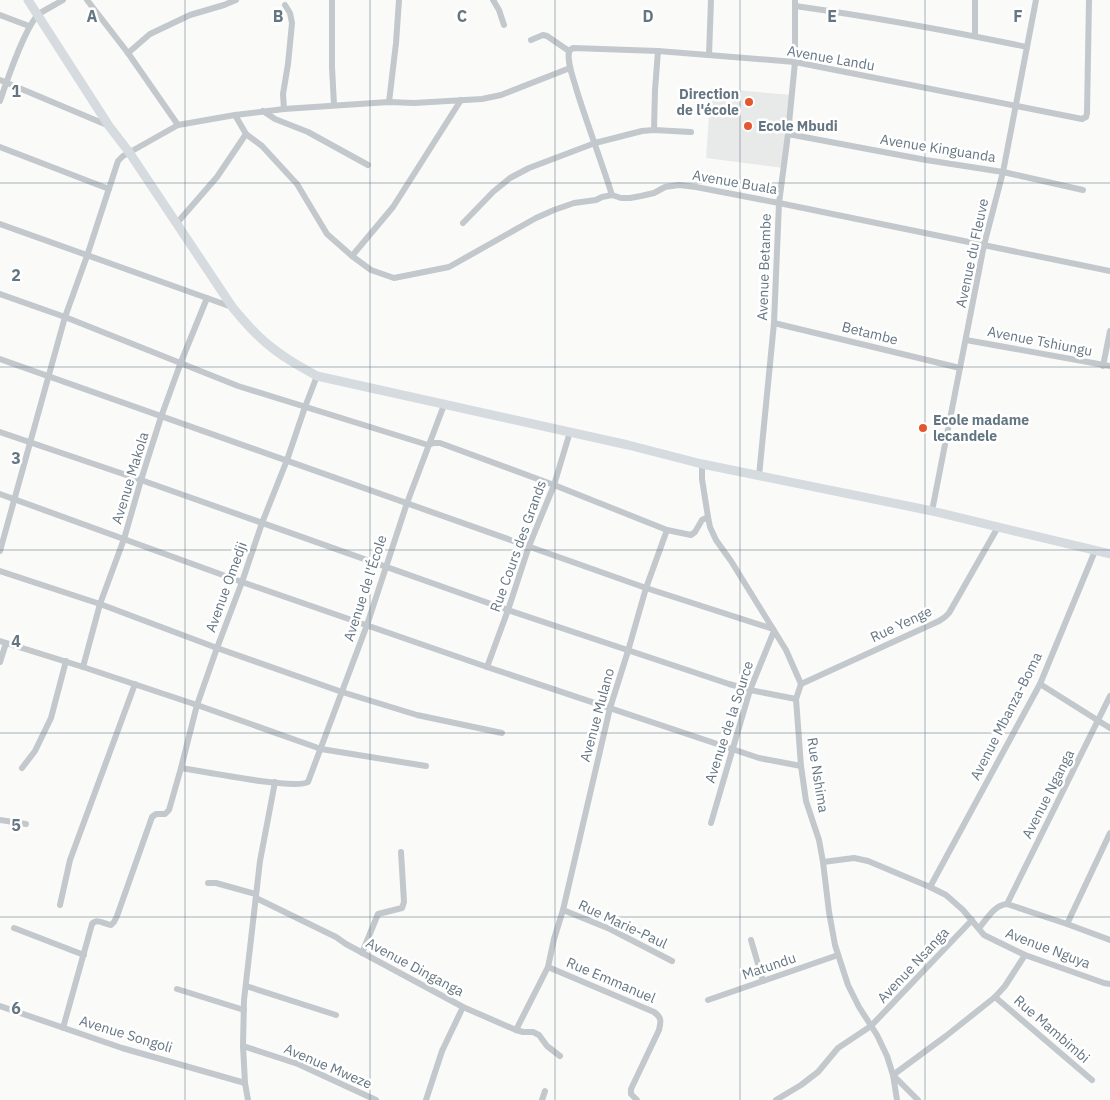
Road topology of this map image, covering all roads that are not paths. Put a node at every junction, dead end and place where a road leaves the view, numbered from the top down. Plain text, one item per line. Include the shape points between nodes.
1 (28, 0) edge
2 (63, 0) edge
3 (87, 0) edge
4 (399, 0) edge
5 (493, 0) edge
6 (711, 0) edge
7 (975, 0) edge
8 (1036, 0) edge
9 (1089, 0) edge
10 (233, 1) edge
11 (332, 1) edge
12 (795, 3) edge
13 (285, 4) dead end
14 (0, 15) edge
15 (38, 15) junction
16 (504, 25) dead end
17 (29, 26) junction
18 (975, 36) junction
19 (531, 40) dead end
20 (1027, 47) junction
21 (569, 51) junction
22 (658, 51) junction
23 (128, 53) junction
24 (709, 56) junction
25 (794, 62) junction
26 (570, 68) junction
27 (3, 81) edge
28 (461, 100) junction
29 (0, 101) edge
30 (389, 102) junction
31 (334, 105) junction
32 (1016, 106) junction
33 (284, 108) junction
34 (263, 111) junction
35 (235, 115) junction
36 (178, 125) junction
37 (109, 126) junction
38 (654, 130) junction
39 (691, 132) dead end
40 (246, 134) junction
41 (788, 134) junction
42 (595, 143) junction
43 (0, 147) edge
44 (129, 152) junction
45 (368, 165) dead end
46 (1003, 172) junction
47 (109, 189) junction
48 (1083, 190) dead end
49 (612, 195) junction
50 (779, 203) junction
51 (177, 223) junction
52 (462, 223) dead end
53 (0, 224) edge
54 (984, 245) junction
55 (87, 256) junction
56 (352, 256) junction
57 (1110, 271) edge
58 (0, 294) edge
59 (207, 298) junction
60 (233, 308) junction
61 (65, 317) junction
62 (774, 323) junction
63 (1110, 331) edge
64 (966, 340) junction
65 (0, 359) edge
66 (181, 362) junction
67 (1106, 366) edge
68 (960, 368) junction
69 (49, 376) junction
70 (317, 376) junction
71 (444, 405) junction
72 (305, 407) junction
73 (161, 417) junction
74 (0, 432) edge
75 (570, 432) junction
76 (30, 441) junction
77 (428, 445) junction
78 (287, 460) junction
79 (702, 464) junction
80 (760, 476) junction
81 (141, 480) junction
82 (554, 486) junction
83 (0, 494) edge
84 (14, 499) junction
85 (407, 503) junction
86 (932, 511) junction
87 (708, 517) junction
88 (262, 523) junction
89 (998, 528) junction
90 (667, 530) junction
91 (124, 539) junction
92 (529, 546) junction
93 (0, 551) edge
94 (1095, 551) junction
95 (1110, 554) edge
96 (386, 566) junction
97 (0, 571) edge
98 (242, 582) junction
99 (646, 588) junction
100 (100, 604) junction
101 (508, 610) junction
102 (367, 625) junction
103 (773, 630) junction
104 (3, 642) edge
105 (216, 648) junction
106 (628, 651) junction
107 (0, 662) edge
108 (66, 662) junction
109 (83, 666) junction
110 (486, 668) junction
111 (135, 684) junction
112 (801, 684) junction
113 (1040, 684) junction
114 (750, 690) junction
115 (342, 692) junction
116 (1110, 696) edge
117 (796, 699) junction
118 (197, 704) junction
119 (610, 708) junction
120 (1099, 721) junction
121 (1110, 728) edge
122 (502, 733) dead end
123 (321, 749) junction
124 (732, 750) junction
125 (426, 766) dead end
126 (802, 766) junction
127 (22, 768) dead end
128 (181, 768) junction
129 (275, 782) junction
130 (0, 820) edge
131 (711, 823) dead end
132 (26, 824) dead end
133 (1110, 833) edge
134 (401, 852) dead end
135 (823, 862) junction
136 (208, 883) dead end
137 (930, 887) junction
138 (256, 896) junction
139 (1007, 904) junction
140 (60, 906) dead end
141 (563, 910) junction
142 (972, 920) junction
143 (1067, 924) junction
144 (14, 928) dead end
145 (979, 928) junction
146 (751, 940) dead end
147 (1110, 940) edge
148 (362, 953) junction
149 (84, 955) junction
150 (1026, 955) junction
151 (838, 956) junction
152 (672, 960) dead end
153 (548, 967) junction
154 (763, 981) junction
155 (1110, 984) edge
156 (246, 986) junction
157 (177, 989) dead end
158 (995, 996) junction
159 (708, 1000) dead end
160 (0, 1006) edge
161 (463, 1007) junction
162 (244, 1010) junction
163 (336, 1015) dead end
164 (871, 1026) junction
165 (63, 1028) junction
166 (516, 1030) junction
167 (242, 1046) junction
168 (560, 1056) dead end
169 (893, 1075) junction
170 (1092, 1080) dead end
171 (245, 1082) junction
172 (544, 1092) dead end
173 (248, 1100) edge
174 (376, 1100) edge
175 (426, 1100) edge
176 (542, 1100) edge
177 (637, 1100) edge
178 (776, 1100) edge
179 (897, 1100) edge
180 (918, 1100) edge

1 - 15 street
2 - 15 street
3 - 23 street
4 - 30 street
5 - 16 street
6 - 24 street
7 - 18 street
8 - 20 street, Avenue du Fleuve
9 - 32 street, Avenue Landu via 1086,117
10 - 23 street via 166,26 150,34
11 - 31 street
12 - 18 street
12 - 25 street, Avenue Betambe
13 - 33 street via 292,23
14 - 17 street
15 - 17 street
15 - 37 street
17 - 27 street
18 - 20 street
19 - 21 street via 547,36
20 - 32 street, Avenue du Fleuve
21 - 22 street, Avenue Landu via 573,48
21 - 26 street
22 - 24 street, Avenue Landu
22 - 38 street
23 - 36 street
24 - 25 street, Avenue Landu
25 - 32 street, Avenue Landu
25 - 41 street, Avenue Betambe
26 - 28 street via 501,95
26 - 42 street
27 - 29 street
27 - 37 street
28 - 30 street
28 - 56 street via 393,207
30 - 31 street
31 - 33 street
32 - 46 street, Avenue du Fleuve
33 - 34 street
34 - 35 street
34 - 45 street
35 - 36 street
35 - 40 street, Avenue Buala
36 - 44 street
37 - 44 street
38 - 39 street
38 - 42 street
40 - 51 street via 217,177
40 - 56 street, Avenue Buala via 298,184 327,234
41 - 46 street, Avenue Kinguanda
41 - 50 street, Avenue Betambe
42 - 49 street
42 - 52 street via 510,178
43 - 47 street
44 - 47 street via 118,161
44 - 51 street
46 - 48 street, Avenue Kinguanda
46 - 54 street, Avenue du Fleuve
47 - 55 street
49 - 50 street, Avenue Buala via 630,198 680,185
49 - 56 street, Avenue Buala via 554,210 449,267 429,272 394,278 371,270
50 - 54 street, Avenue Buala
50 - 62 street, Avenue Betambe
51 - 60 street
53 - 55 street
54 - 57 street, Avenue Buala
54 - 64 street, Avenue du Fleuve
55 - 59 street
55 - 61 street
58 - 61 street
59 - 60 street
59 - 66 street, Avenue Makola
60 - 70 street via 264,342
61 - 66 street
61 - 69 street
62 - 68 street, Betambe
62 - 80 street, Avenue Betambe
63 - 67 street
64 - 67 street, Avenue Tshiungu
64 - 68 street, Avenue du Fleuve
65 - 69 street
66 - 72 street via 238,386
66 - 73 street, Avenue Makola
68 - 86 street, Avenue du Fleuve
69 - 73 street
69 - 76 street
70 - 71 street
70 - 72 street, Avenue Omedji
71 - 75 street
71 - 77 street, Avenue de l'École
72 - 77 street
72 - 78 street, Avenue Omedji
73 - 78 street
73 - 81 street, Avenue Makola
74 - 76 street
75 - 79 street
75 - 82 street, Rue Cours des Grands
76 - 81 street
76 - 84 street
77 - 82 street via 440,443
77 - 85 street, Avenue de l'École
78 - 85 street
78 - 88 street, Avenue Omedji
79 - 80 street
79 - 87 street
80 - 86 street
81 - 88 street
81 - 91 street, Avenue Makola
82 - 90 street
82 - 92 street, Rue Cours des Grands
83 - 84 street
84 - 91 street
84 - 93 street
85 - 92 street
85 - 96 street, Avenue de l'École
86 - 89 street
87 - 90 street via 691,534
87 - 103 street via 716,540
88 - 96 street
88 - 98 street, Avenue Omedji
89 - 94 street
89 - 112 street, Rue Yenge via 945,617
90 - 99 street, Avenue Mulano
91 - 98 street
91 - 100 street, Avenue Makola
92 - 99 street
92 - 101 street, Rue Cours des Grands
94 - 95 street
94 - 113 street, Avenue Mbanza-Boma
96 - 101 street
96 - 102 street, Avenue de l'École
97 - 100 street
98 - 102 street
98 - 105 street, Avenue Omedji
99 - 103 street
99 - 106 street, Avenue Mulano
100 - 105 street
100 - 109 street, Avenue Makola
101 - 106 street
101 - 110 street, Rue Cours des Grands
102 - 110 street
102 - 115 street, Avenue de l'École
103 - 112 street
103 - 114 street, Avenue de la Source
104 - 107 street
104 - 108 street
105 - 115 street
105 - 118 street, Avenue Omedji
106 - 114 street
106 - 119 street, Avenue Mulano
108 - 109 street
108 - 127 street via 51,718 35,751
109 - 111 street
110 - 119 street
111 - 118 street
111 - 140 street via 70,860
112 - 117 street, Rue Nshima
113 - 120 street
113 - 137 street, Avenue Mbanza-Boma
114 - 117 street
114 - 124 street, Avenue de la Source
115 - 122 street via 417,715
115 - 123 street, Avenue de l'École
116 - 120 street, Avenue Nganga
117 - 126 street, Rue Nshima
118 - 123 street
118 - 128 street, Avenue Omedji
119 - 124 street
119 - 141 street, Avenue Mulano
120 - 121 street
120 - 139 street, Avenue Nganga
123 - 125 street
123 - 129 street, Avenue de l'École via 308,782
124 - 126 street
124 - 131 street, Avenue de la Source
126 - 135 street, Rue Nshima via 806,801
128 - 129 street
128 - 149 street, Avenue Omedji via 168,810 152,817 114,922 111,925 94,922
129 - 138 street
130 - 132 street
133 - 143 street
134 - 148 street via 402,908 378,914
135 - 137 street, Avenue Nguya via 854,858 868,861
135 - 151 street, Rue Nshima
136 - 138 street, Avenue Dinganga
137 - 142 street, Avenue Nguya via 946,895
138 - 148 street, Avenue Dinganga
138 - 156 street
139 - 143 street
139 - 145 street via 996,908
141 - 152 street, Rue Marie-Paul
141 - 153 street, Rue Emmanuel
142 - 145 street, Avenue Nguya
142 - 164 street, Avenue Nsanga
143 - 147 street
144 - 149 street
145 - 150 street, Avenue Nguya via 990,938
146 - 154 street
148 - 161 street, Avenue Dinganga
149 - 165 street
150 - 155 street, Avenue Nguya
150 - 158 street
151 - 154 street, Matundu
151 - 164 street, Rue Nshima via 848,985
153 - 166 street
153 - 177 street, Rue Emmanuel via 659,1015 659,1030 631,1089
154 - 159 street, Matundu
156 - 162 street
156 - 163 street
157 - 162 street
158 - 169 street
158 - 170 street, Rue Mambimbi
160 - 165 street, Avenue Songoli
161 - 166 street, Avenue Dinganga
161 - 175 street via 442,1051
162 - 167 street
164 - 169 street, Rue Nshima
164 - 178 street via 838,1048 818,1072
165 - 171 street, Avenue Songoli
166 - 168 street, Avenue Dinganga via 539,1035
167 - 171 street
167 - 174 street, Avenue Mweze via 298,1064
169 - 179 street, Rue Nshima
169 - 180 street
171 - 173 street
172 - 176 street

